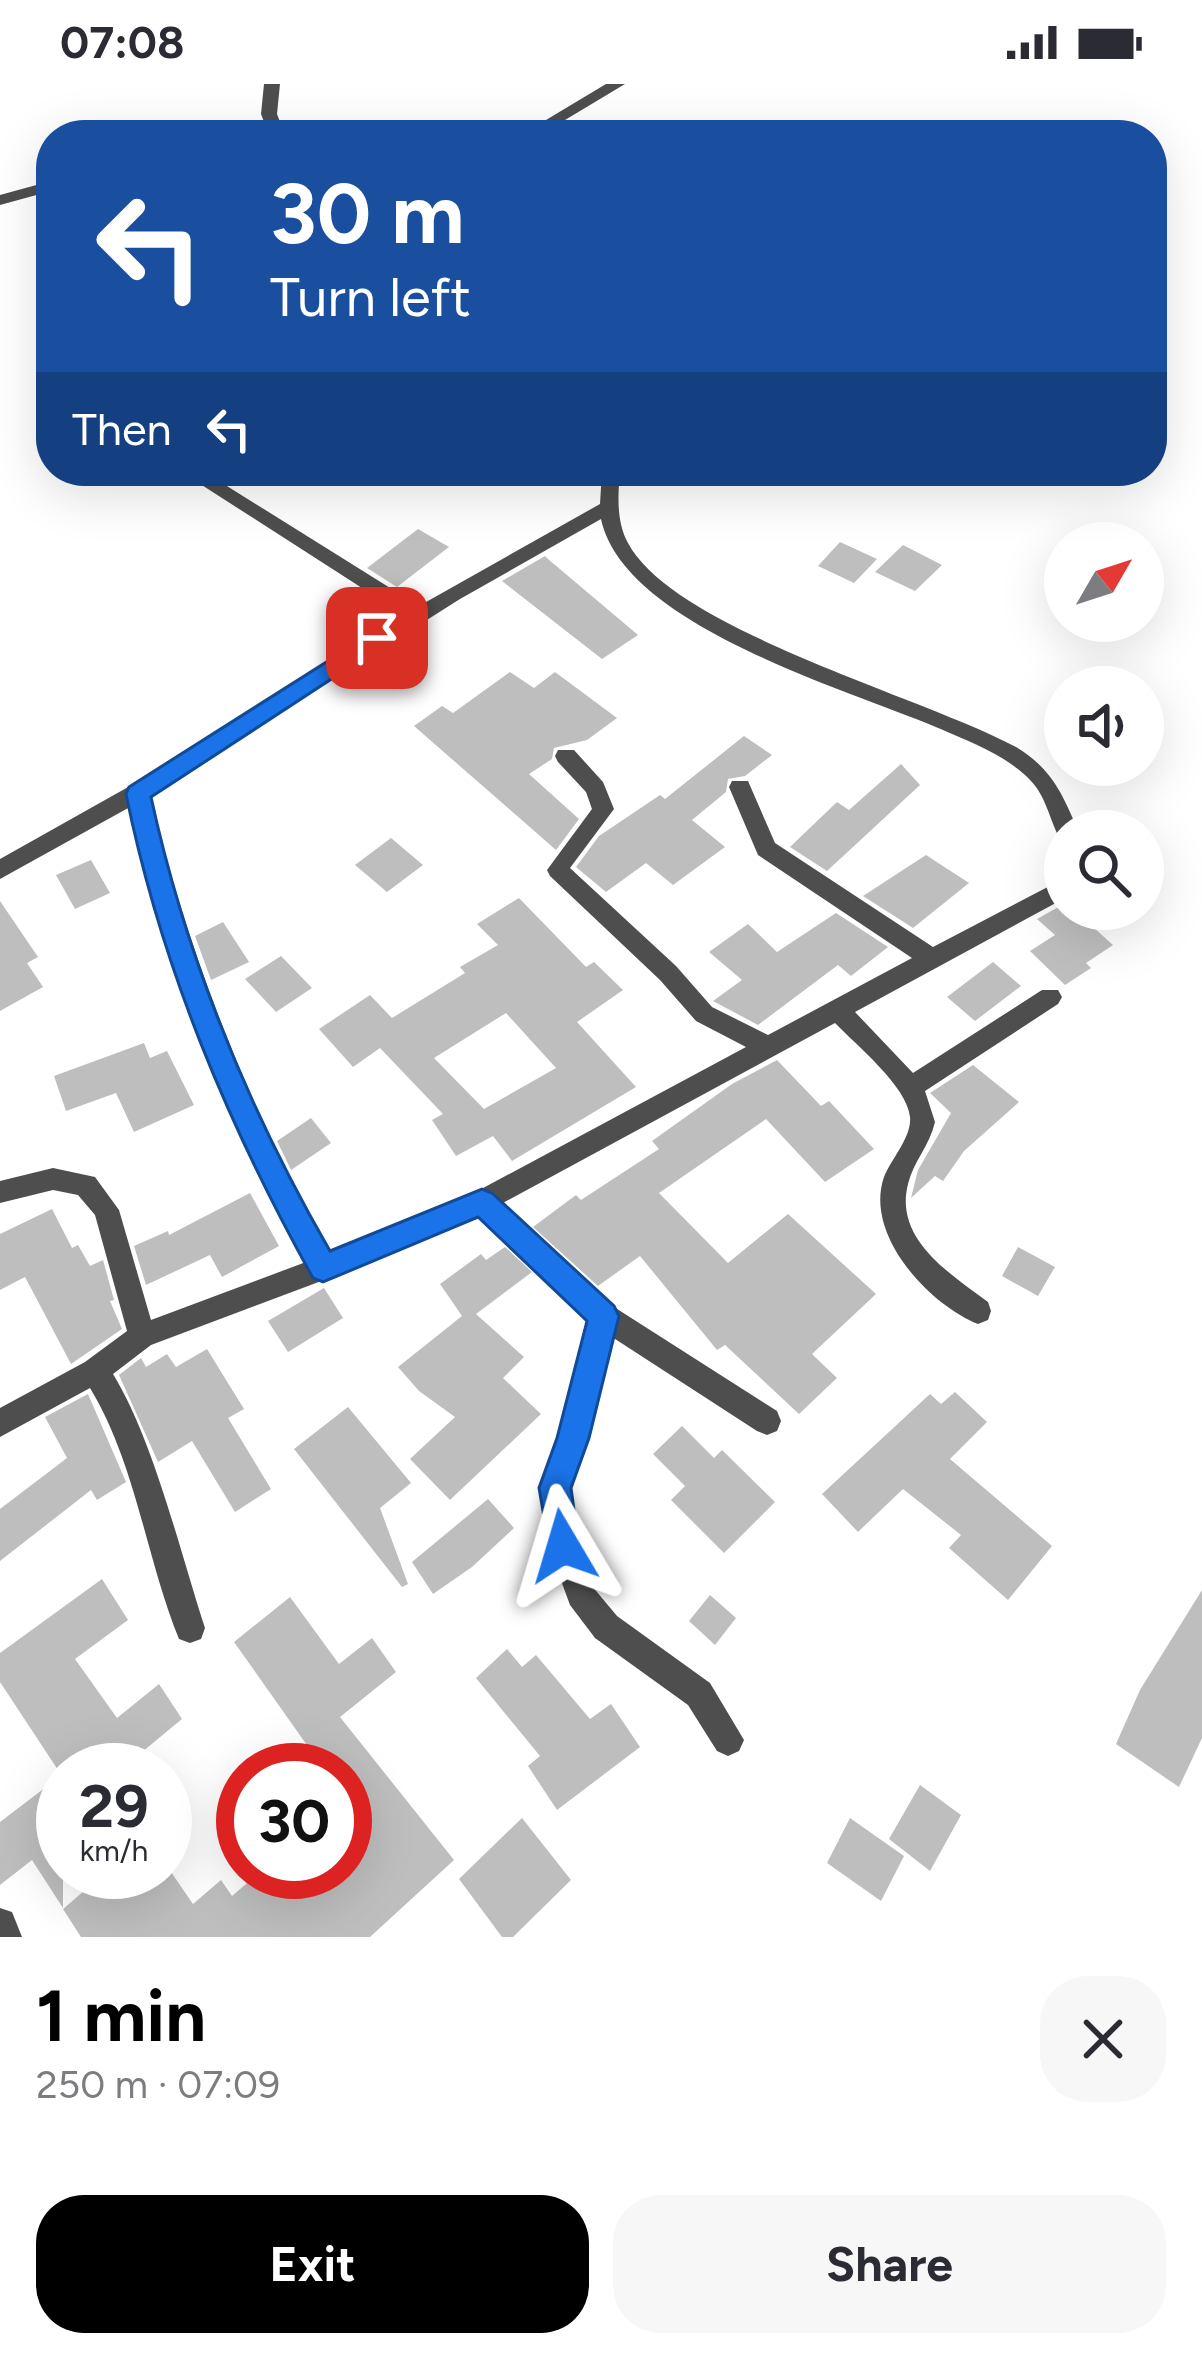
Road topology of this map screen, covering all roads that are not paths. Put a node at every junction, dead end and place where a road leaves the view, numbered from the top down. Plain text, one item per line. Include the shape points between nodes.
1 (272, 84) edge
2 (617, 84) edge
3 (271, 120) edge
4 (556, 120) edge
5 (36, 190) edge
6 (0, 200) edge
7 (213, 486) edge
8 (609, 486) edge
9 (607, 508) junction
10 (415, 613) junction
11 (566, 756) dead end
12 (740, 787) dead end
13 (138, 794) junction
14 (1057, 810) edge
15 (0, 870) edge
16 (1044, 898) edge
17 (932, 959) junction
18 (1050, 997) dead end
19 (837, 1009) junction
20 (766, 1046) junction
21 (908, 1089) junction
22 (0, 1192) edge
23 (482, 1202) junction
24 (323, 1268) junction
25 (978, 1311) dead end
26 (604, 1316) junction
27 (142, 1336) junction
28 (94, 1371) junction
29 (767, 1421) dead end
30 (0, 1423) edge
31 (190, 1628) dead end
32 (728, 1740) dead end
33 (0, 1924) edge
34 (6, 1937) edge

1 - 3 street
2 - 4 street
5 - 6 street
7 - 10 street
8 - 9 street
9 - 10 street
9 - 14 street via 622,551 691,613 1006,751 1044,781
10 - 13 street
11 - 20 street via 603,809 558,870 704,1014
12 - 17 street via 766,849
13 - 15 street
13 - 24 street via 157,882 228,1085
16 - 17 street
17 - 19 street
18 - 21 street
19 - 20 street
19 - 21 street
20 - 23 street
21 - 25 street via 923,1128 896,1172 892,1222 922,1267
22 - 27 street via 53,1179 86,1185 106,1210
23 - 24 street
23 - 26 street
24 - 27 street
26 - 29 street
26 - 32 street via 555,1488 563,1546 580,1595 605,1627 699,1694
27 - 28 street
28 - 30 street
28 - 31 street via 114,1402
33 - 34 street

